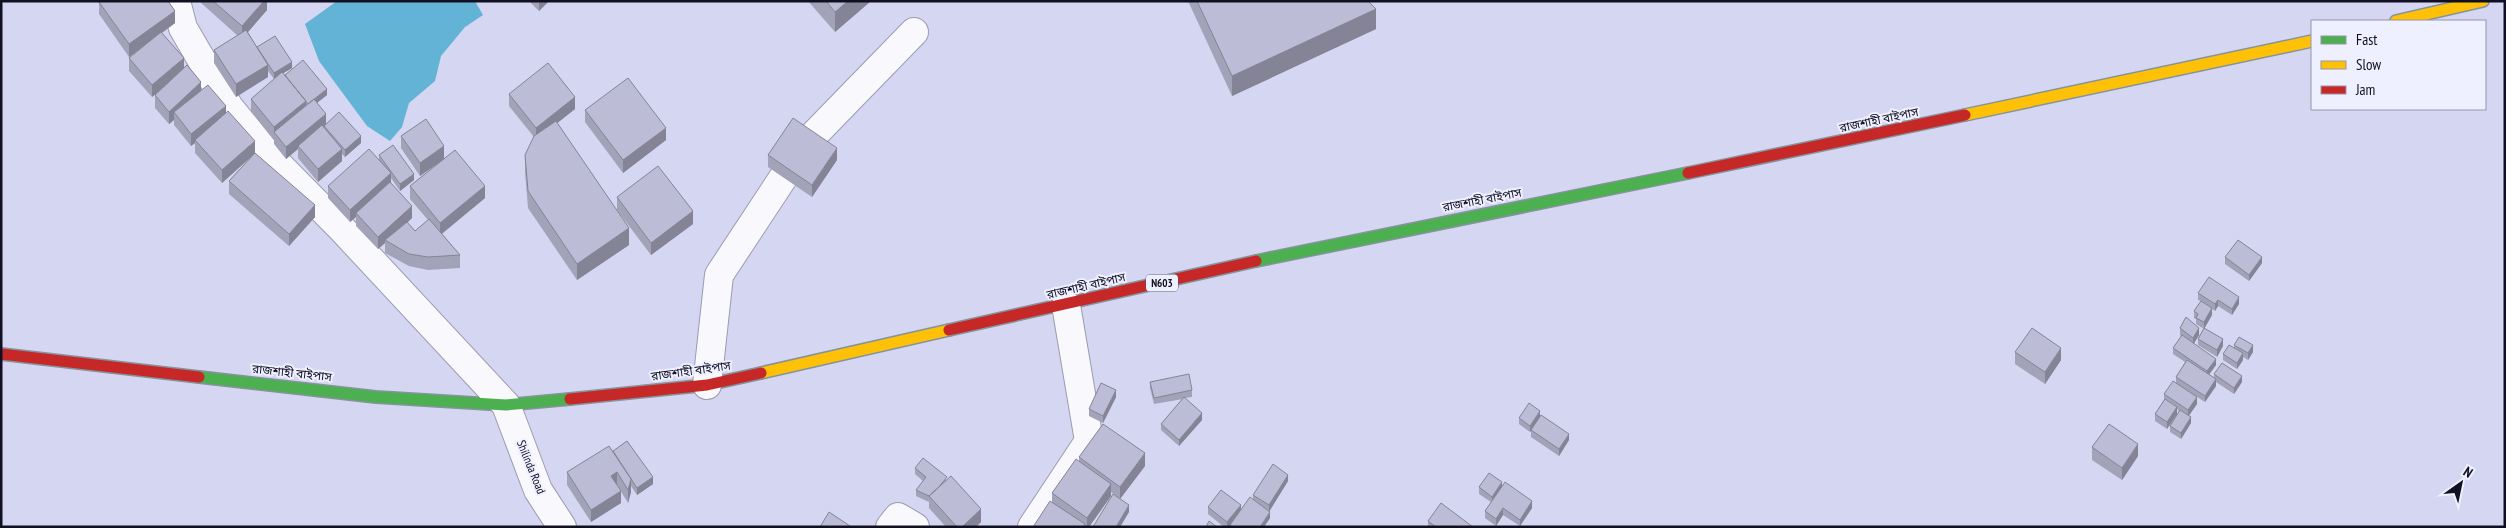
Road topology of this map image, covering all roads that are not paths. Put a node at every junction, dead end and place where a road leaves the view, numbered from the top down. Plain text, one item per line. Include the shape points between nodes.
1 (176, 1) edge
2 (2483, 1) edge
3 (2400, 20) edge
4 (914, 32) dead end
5 (2311, 40) edge
6 (1066, 305) junction
7 (1, 354) edge
8 (707, 385) junction
9 (506, 405) junction
10 (562, 527) edge
11 (890, 527) edge
12 (915, 527) edge
13 (1032, 527) edge

1 - 9 street via 183,28 229,107 264,150
2 - 3 highway
4 - 8 street via 806,143 719,275
5 - 6 highway, রাজশাহী বাইপাস / N603 via 1793,152 1313,248
6 - 8 highway, রাজশাহী বাইপাস / N603
6 - 13 street via 1088,441
7 - 9 highway, রাজশাহী বাইপাস / N603 via 376,397
8 - 9 highway, রাজশাহী বাইপাস / N603
9 - 10 street, Shilinda Road via 538,490
11 - 12 street via 898,517

